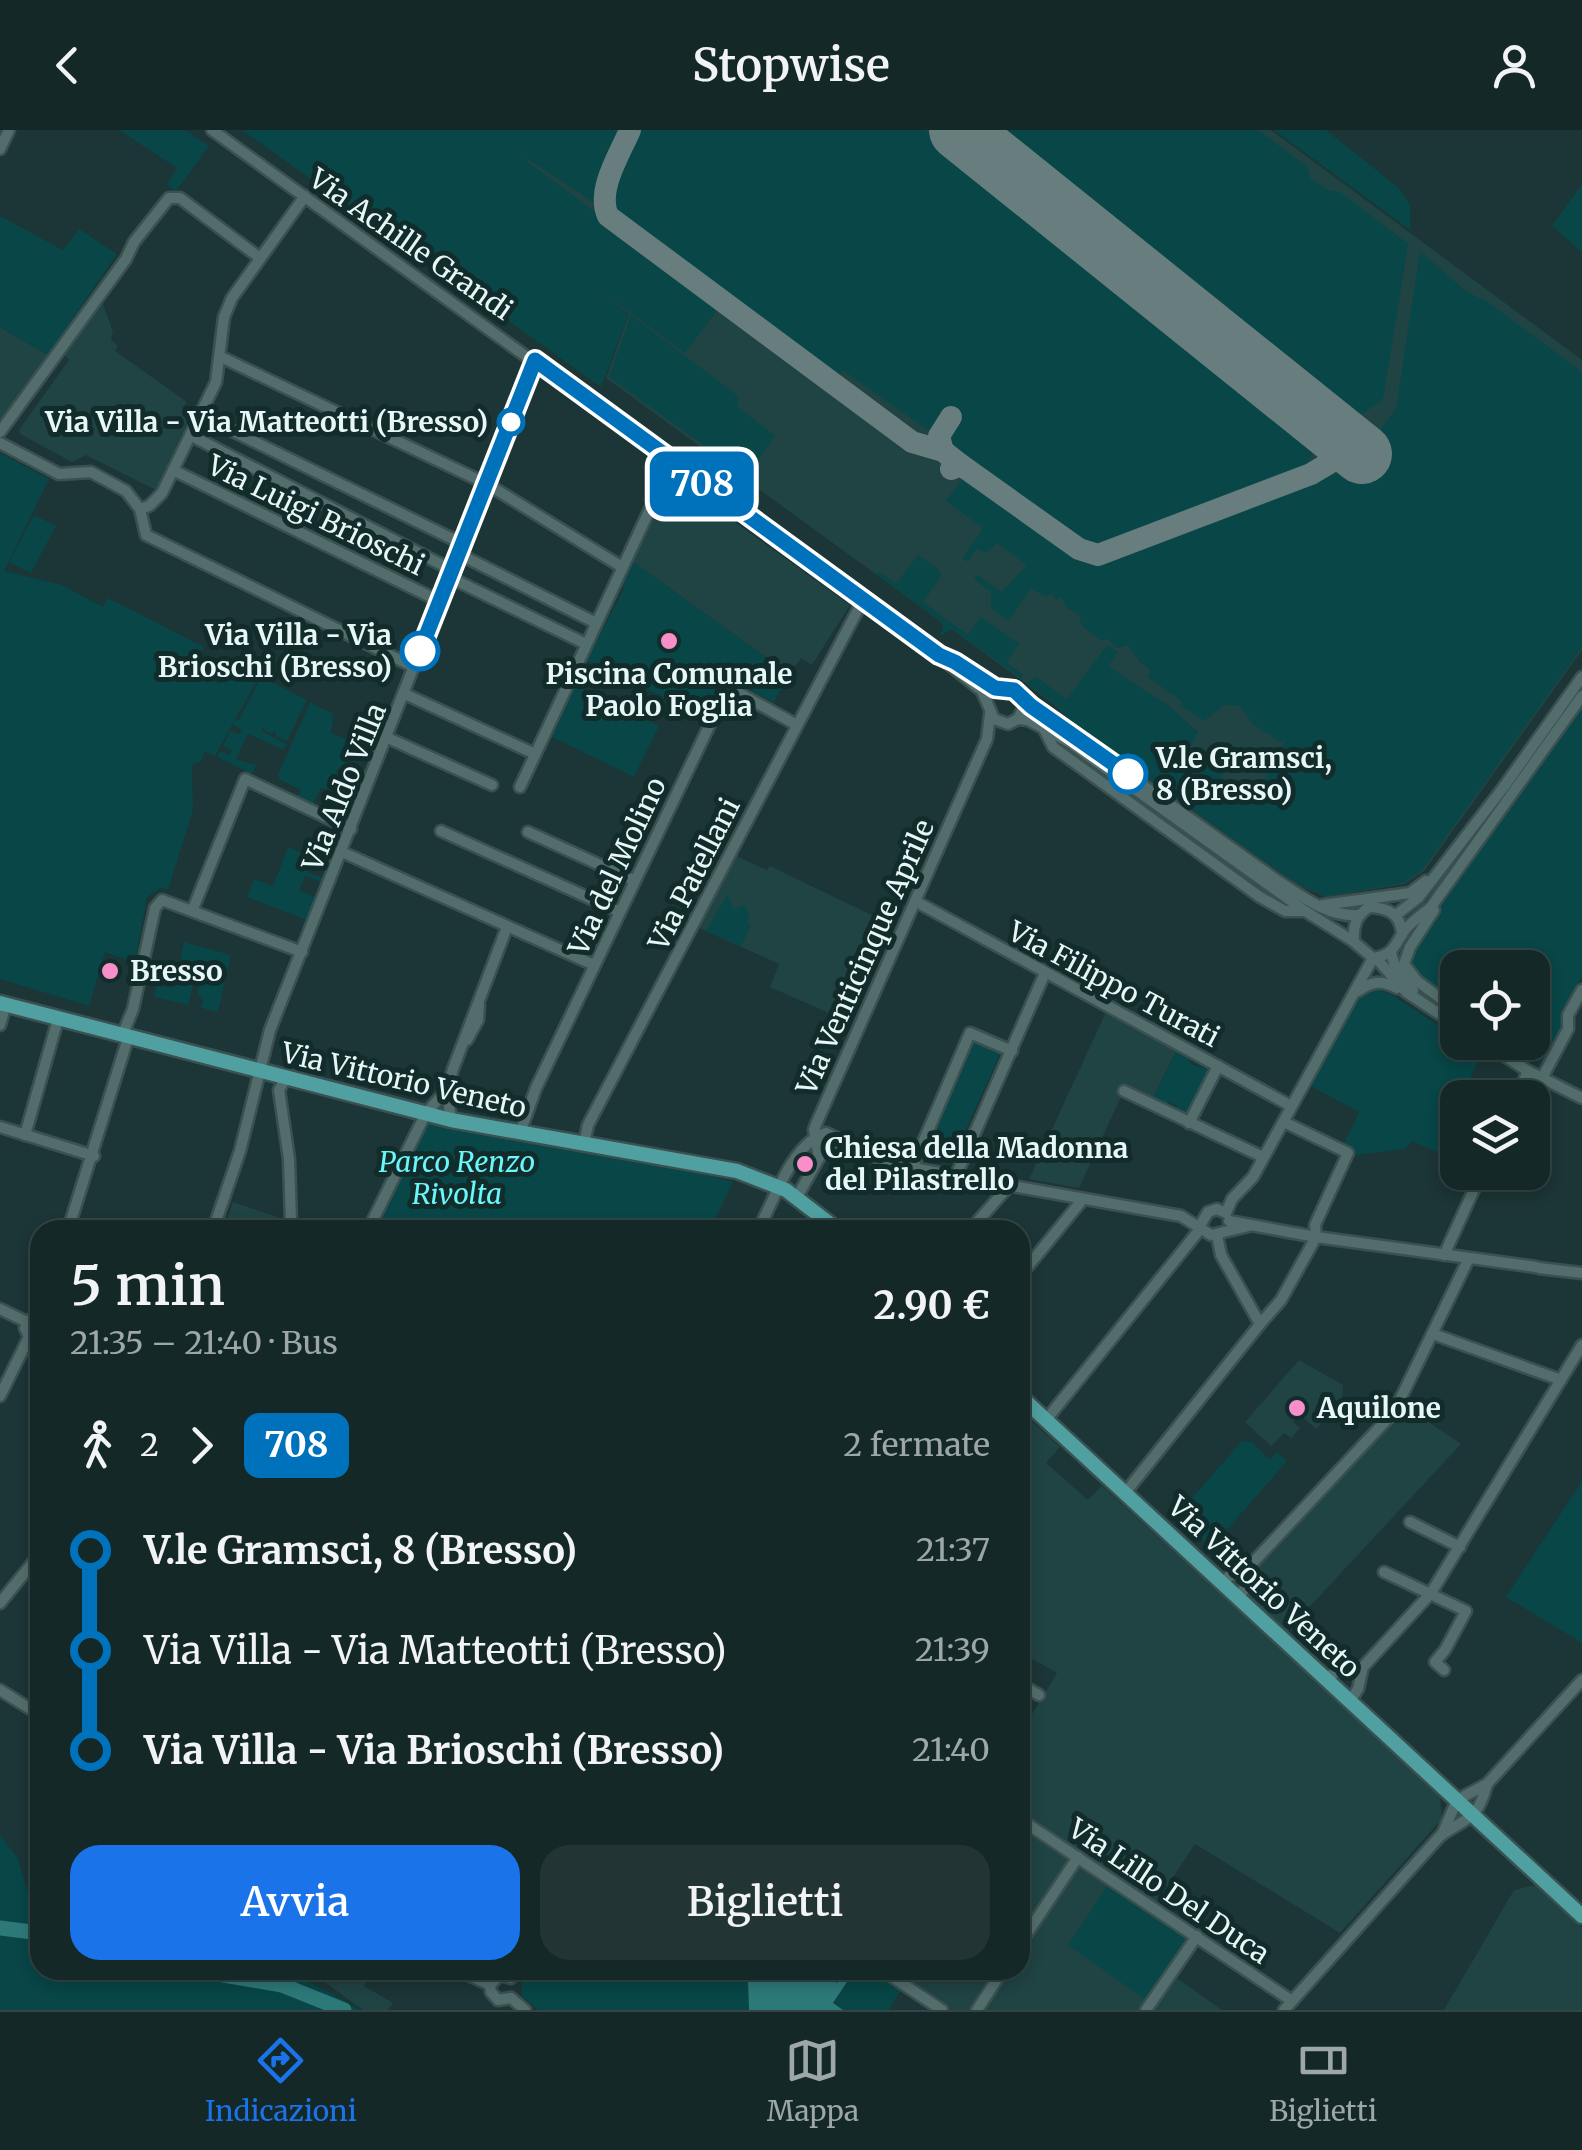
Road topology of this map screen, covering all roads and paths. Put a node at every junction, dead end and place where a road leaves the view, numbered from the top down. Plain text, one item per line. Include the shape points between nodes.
1 (9, 130) edge
2 (212, 130) edge
3 (0, 149) edge
4 (305, 196) junction
5 (260, 258) junction
6 (221, 356) junction
7 (535, 360) junction
8 (200, 415) junction
9 (0, 432) edge
10 (190, 435) junction
11 (0, 443) edge
12 (672, 462) junction
13 (173, 470) junction
14 (487, 484) junction
15 (140, 509) junction
16 (461, 549) junction
17 (622, 566) junction
18 (450, 573) junction
19 (863, 600) junction
20 (439, 601) junction
21 (882, 613) junction
22 (596, 623) junction
23 (849, 627) junction
24 (586, 644) junction
25 (939, 655) junction
26 (414, 667) junction
27 (1582, 677) edge
28 (1000, 690) junction
29 (405, 694) junction
30 (1020, 696) junction
31 (1582, 696) edge
32 (989, 710) junction
33 (1013, 721) junction
34 (797, 725) junction
35 (388, 738) junction
36 (987, 739) junction
37 (535, 754) junction
38 (492, 786) dead end
39 (520, 786) dead end
40 (351, 829) junction
41 (441, 830) dead end
42 (528, 832) dead end
43 (342, 852) junction
44 (1439, 871) junction
45 (1453, 875) junction
46 (633, 880) junction
47 (915, 900) junction
48 (1318, 906) junction
49 (193, 910) junction
50 (618, 912) junction
51 (1396, 914) junction
52 (1358, 915) junction
53 (507, 927) junction
54 (1402, 935) junction
55 (1354, 942) junction
56 (302, 952) junction
57 (1392, 953) junction
58 (1374, 958) junction
59 (594, 965) junction
60 (1045, 973) junction
61 (1582, 990) edge
62 (1406, 992) junction
63 (1353, 994) junction
64 (1440, 998) edge
65 (3, 1003) edge
66 (1431, 1009) junction
67 (1440, 1015) edge
68 (58, 1019) junction
69 (0, 1025) edge
70 (1568, 1029) junction
71 (1582, 1031) edge
72 (125, 1037) junction
73 (1012, 1051) junction
74 (1509, 1060) edge
75 (1218, 1066) junction
76 (259, 1071) junction
77 (1528, 1071) junction
78 (1542, 1078) junction
79 (1524, 1080) edge
80 (282, 1084) junction
81 (447, 1090) junction
82 (1124, 1091) dead end
83 (254, 1098) junction
84 (1582, 1098) edge
85 (1291, 1106) junction
86 (426, 1113) junction
87 (451, 1120) junction
88 (1284, 1122) junction
89 (1189, 1123) junction
90 (0, 1127) edge
91 (520, 1134) junction
92 (25, 1135) junction
93 (814, 1138) junction
94 (584, 1144) junction
95 (94, 1156) junction
96 (1263, 1157) junction
97 (912, 1168) junction
98 (956, 1178) junction
99 (780, 1187) junction
100 (1008, 1188) junction
101 (1474, 1190) edge
102 (797, 1197) junction
103 (1084, 1199) junction
104 (72, 1220) edge
105 (216, 1220) edge
106 (291, 1220) edge
107 (373, 1220) edge
108 (763, 1220) edge
109 (826, 1220) edge
110 (979, 1220) edge
111 (1224, 1225) junction
112 (1201, 1227) junction
113 (1316, 1237) junction
114 (1444, 1255) junction
115 (1468, 1258) junction
116 (1030, 1264) edge
117 (1582, 1274) edge
118 (0, 1309) edge
119 (30, 1320) edge
120 (1260, 1324) junction
121 (1433, 1334) junction
122 (30, 1344) edge
123 (1582, 1345) edge
124 (1562, 1380) junction
125 (0, 1396) edge
126 (1030, 1405) edge
127 (1046, 1420) junction
128 (1125, 1493) junction
129 (1410, 1522) dead end
130 (1460, 1548) junction
131 (30, 1566) edge
132 (1246, 1570) junction
133 (1384, 1572) dead end
134 (1222, 1582) junction
135 (1431, 1593) junction
136 (1239, 1598) junction
137 (0, 1603) edge
138 (1363, 1667) junction
139 (1444, 1670) dead end
140 (1326, 1678) junction
141 (1582, 1680) edge
142 (0, 1690) edge
143 (1030, 1690) edge
144 (1039, 1695) dead end
145 (1350, 1701) junction
146 (30, 1709) edge
147 (1487, 1784) junction
148 (1458, 1800) junction
149 (1474, 1816) junction
150 (1030, 1825) edge
151 (1441, 1836) junction
152 (1078, 1857) junction
153 (1582, 1916) edge
154 (1030, 1929) edge
155 (1197, 1936) junction
156 (479, 1980) edge
157 (495, 1980) edge
158 (515, 1980) edge
159 (897, 1980) edge
160 (996, 1980) edge
161 (490, 1985) junction
162 (511, 1998) junction
163 (1288, 2006) edge
164 (525, 2010) edge
165 (942, 2010) edge
166 (976, 2010) edge
167 (1146, 2010) edge

1 - 3 street
2 - 4 street, Via Achille Grandi
4 - 5 street
4 - 7 street, Via Achille Grandi
5 - 6 street via 224,318
5 - 9 street via 180,198 169,198
6 - 8 street
6 - 14 street
7 - 12 street, Via Achille Grandi
7 - 14 street, Via Aldo Villa
8 - 10 street
8 - 16 street
10 - 13 street
10 - 18 street
11 - 15 street via 60,474 90,472 126,490
12 - 17 street
12 - 19 street, Via Achille Grandi
13 - 15 street via 156,501
13 - 20 street, Via Luigi Brioschi
14 - 16 street, Via Aldo Villa
14 - 17 street
15 - 26 street via 146,535
16 - 18 street, Via Aldo Villa
16 - 22 street
17 - 22 street
18 - 20 street, Via Aldo Villa
18 - 24 street
19 - 21 street, Via Achille Grandi
19 - 23 street, Via Patellani
20 - 26 street, Via Aldo Villa
21 - 23 street via 859,617
21 - 25 street, Via Achille Grandi
22 - 24 street
23 - 34 street, Via Patellani
24 - 37 street
25 - 28 street
25 - 32 street via 982,692
26 - 29 street, Via Aldo Villa
27 - 44 street
28 - 30 street
28 - 32 street
29 - 35 street, Via Aldo Villa
29 - 37 street
30 - 33 street via 1024,708
30 - 48 street
31 - 45 street
32 - 33 street via 998,722
32 - 36 street, Via Venticinque Aprile
33 - 36 street
33 - 55 street via 1068,742
34 - 46 street, Via del Molino via 728,692
34 - 94 street, Via Patellani
35 - 38 street
35 - 40 street, Via Aldo Villa
36 - 47 street, Via Venticinque Aprile
37 - 39 street
40 - 43 street, Via Aldo Villa
40 - 49 street via 246,779
41 - 50 street
42 - 46 street
43 - 53 street
43 - 56 street, Via Aldo Villa
44 - 48 street via 1410,892
44 - 51 street
45 - 54 street
45 - 64 street via 1404,964
46 - 50 street, Via del Molino
47 - 60 street, Via Filippo Turati
47 - 93 street, Via Venticinque Aprile
48 - 52 street
49 - 56 street
49 - 72 street via 158,902
50 - 59 street, Via del Molino
51 - 52 street via 1369,907
51 - 54 street
52 - 55 street
53 - 59 street
53 - 81 street
54 - 57 street
55 - 58 street
56 - 76 street, Via Aldo Villa
57 - 58 street
57 - 66 street via 1396,970
58 - 62 street
58 - 63 street
59 - 91 street, Via del Molino
60 - 73 street
60 - 75 street, Via Filippo Turati
61 - 70 street
62 - 63 street via 1384,982
62 - 66 street
63 - 85 street
65 - 68 main road, Via Vittorio Veneto
65 - 69 street
66 - 67 street
68 - 72 main road, Via Vittorio Veneto
68 - 92 street
70 - 71 street
70 - 78 street
72 - 76 main road, Via Vittorio Veneto
72 - 95 street
73 - 97 street via 970,1033
73 - 98 street
74 - 77 street
75 - 85 street, Via Filippo Turati
75 - 89 street
76 - 80 main road, Via Vittorio Veneto
76 - 83 street, Via Aldo Villa
77 - 78 street
77 - 79 street
78 - 84 street
80 - 83 street
80 - 86 main road, Via Vittorio Veneto
80 - 106 street
81 - 86 street
81 - 87 street
82 - 89 street
83 - 105 street, Via Aldo Villa
85 - 88 street
86 - 87 main road, Via Vittorio Veneto
86 - 107 street
87 - 91 main road, Via Vittorio Veneto
88 - 96 street
88 - 113 street via 1348,1154 1315,1225
89 - 96 street
90 - 92 street
91 - 94 main road, Via Vittorio Veneto
92 - 95 street
93 - 97 street via 829,1150
93 - 99 street, Via Venticinque Aprile
93 - 102 street via 819,1158
94 - 99 main road, Via Vittorio Veneto via 727,1168
95 - 104 street
96 - 111 street via 1232,1199
97 - 98 street
98 - 100 street
99 - 102 main road, Via Vittorio Veneto
99 - 108 street, Via Venticinque Aprile
100 - 103 street
100 - 110 street
101 - 114 street
102 - 109 main road, Via Vittorio Veneto
103 - 112 street via 1181,1216
103 - 116 street
111 - 112 street via 1206,1234
111 - 112 street via 1217,1209
111 - 113 street
111 - 120 street via 1217,1246
112 - 127 street
113 - 114 street
113 - 120 street
114 - 115 street
115 - 117 street
115 - 121 street
118 - 119 street
120 - 128 street
121 - 124 street
121 - 132 street via 1394,1412
122 - 125 street
123 - 124 street
124 - 130 street
126 - 127 main road, Via Vittorio Veneto
127 - 128 main road, Via Vittorio Veneto
128 - 134 main road, Via Vittorio Veneto
129 - 130 street
130 - 135 street
131 - 137 street
132 - 134 street
132 - 136 street
133 - 135 street
134 - 136 main road, Via Vittorio Veneto
135 - 138 street
135 - 139 street via 1466,1611 1435,1662
136 - 140 main road, Via Vittorio Veneto
138 - 140 street
138 - 145 street
140 - 145 main road, Via Vittorio Veneto
141 - 147 street
142 - 146 street
143 - 144 street
145 - 148 main road, Via Vittorio Veneto
147 - 148 street
147 - 149 street
148 - 149 main road, Via Vittorio Veneto
148 - 151 street
149 - 151 street
149 - 153 main road, Via Vittorio Veneto
150 - 152 street, Via Lillo Del Duca
151 - 163 street
152 - 154 street
152 - 155 street, Via Lillo Del Duca
155 - 163 street, Via Lillo Del Duca
155 - 167 street
156 - 161 street
157 - 161 street
158 - 162 street
159 - 165 street
160 - 166 street
161 - 162 street via 498,2000
162 - 164 street

